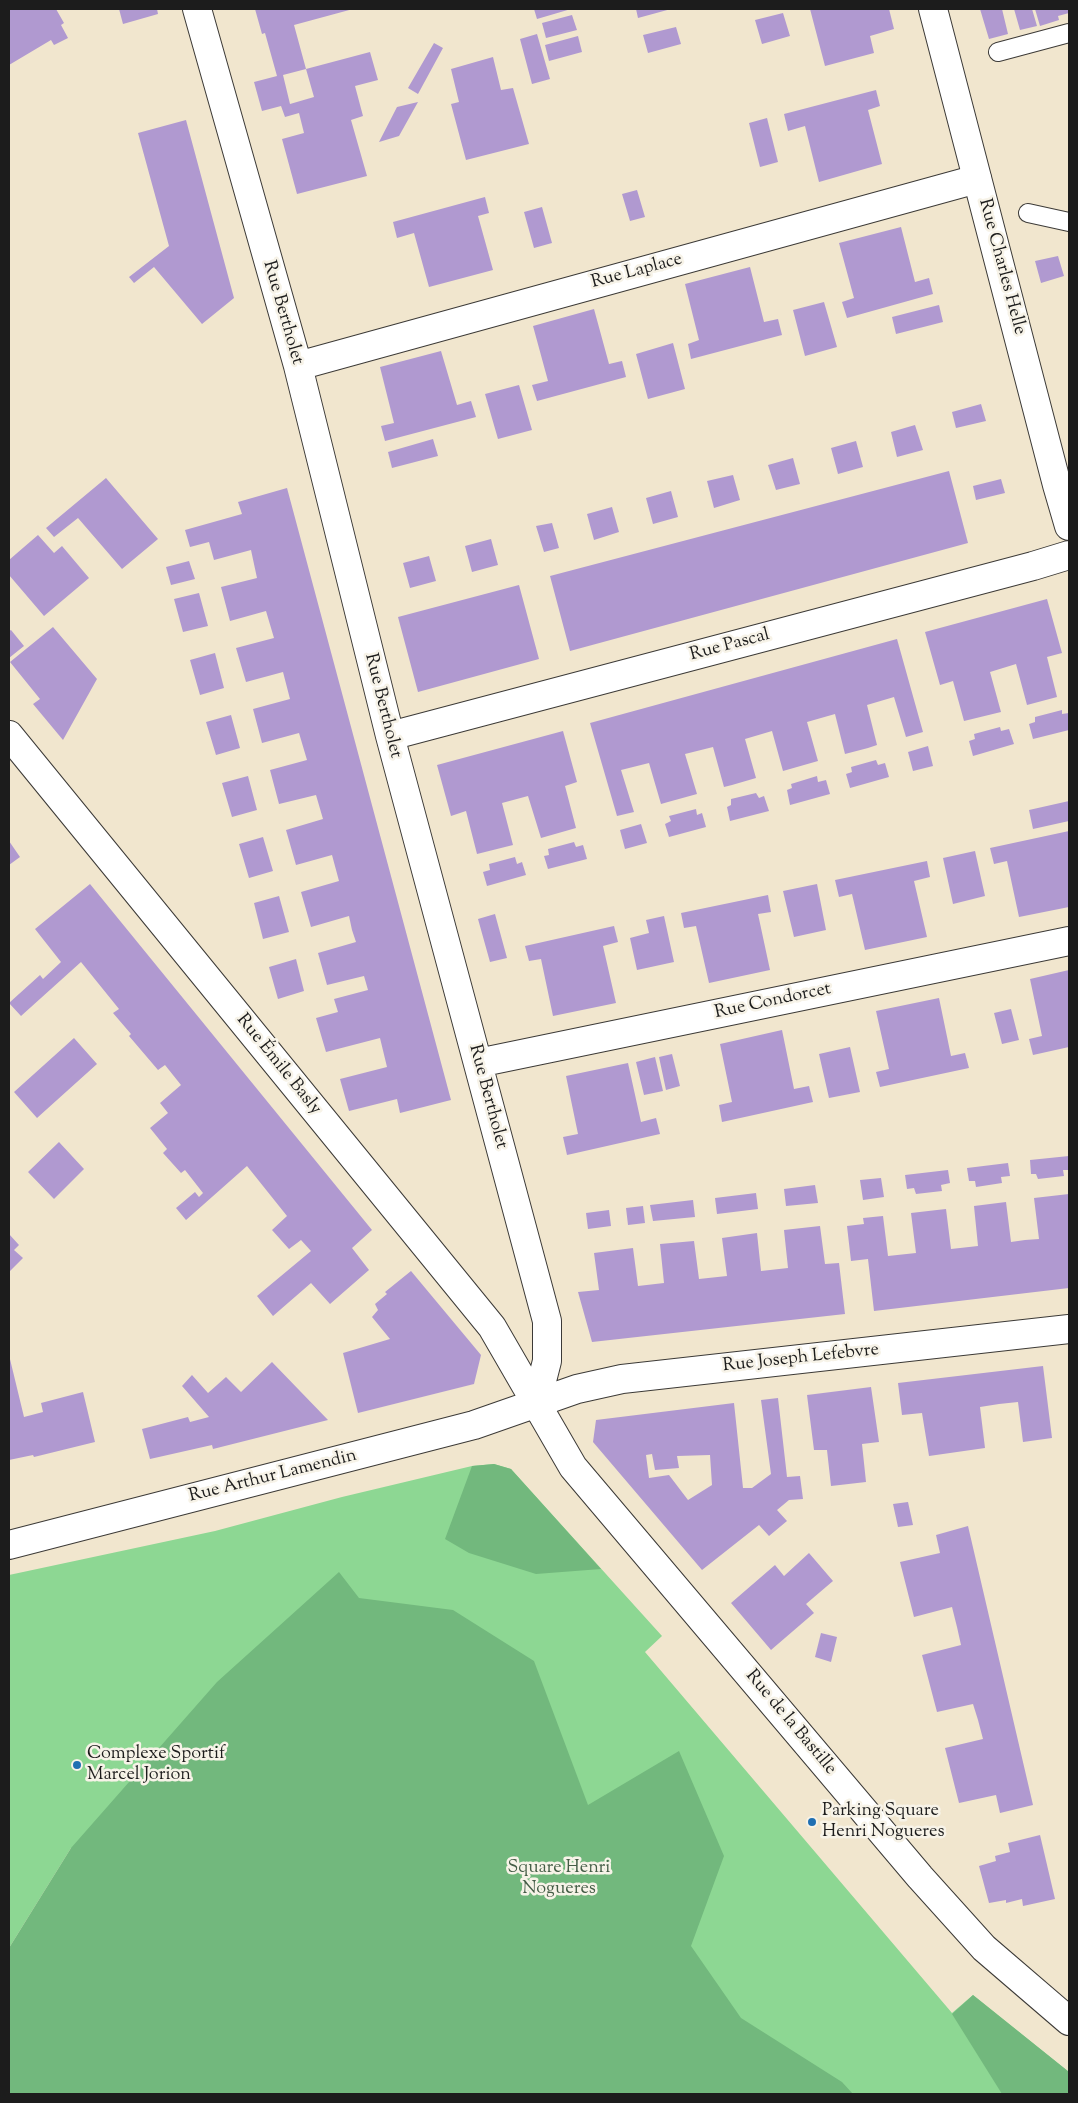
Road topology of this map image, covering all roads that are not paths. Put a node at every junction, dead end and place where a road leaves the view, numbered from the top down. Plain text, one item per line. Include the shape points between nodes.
1 (197, 9) edge
2 (933, 9) edge
3 (1069, 33) edge
4 (998, 52) dead end
5 (977, 178) junction
6 (1028, 213) dead end
7 (1069, 222) edge
8 (298, 366) junction
9 (1069, 526) edge
10 (1069, 555) edge
11 (9, 735) edge
12 (390, 736) junction
13 (1069, 941) edge
14 (478, 1063) junction
15 (1069, 1329) edge
16 (536, 1404) junction
17 (9, 1545) edge
18 (1069, 2021) edge

1 - 8 street, Rue Bertholet
2 - 5 street, Rue Charles Helle
3 - 4 lane
5 - 8 street, Rue Laplace
5 - 9 street, Rue Charles Helle
6 - 7 lane
8 - 12 street, Rue Bertholet
10 - 12 street, Rue Pascal
11 - 16 street, Rue Émile Basly via 492,1327
12 - 14 street, Rue Bertholet
13 - 14 street, Rue Condorcet
14 - 16 street, Rue Bertholet via 547,1321 547,1361
15 - 16 street, Rue Joseph Lefebvre via 622,1379 577,1389
16 - 17 street, Rue Arthur Lamendin via 474,1425
16 - 18 street, Rue de la Bastille via 573,1468 920,1877 984,1948

